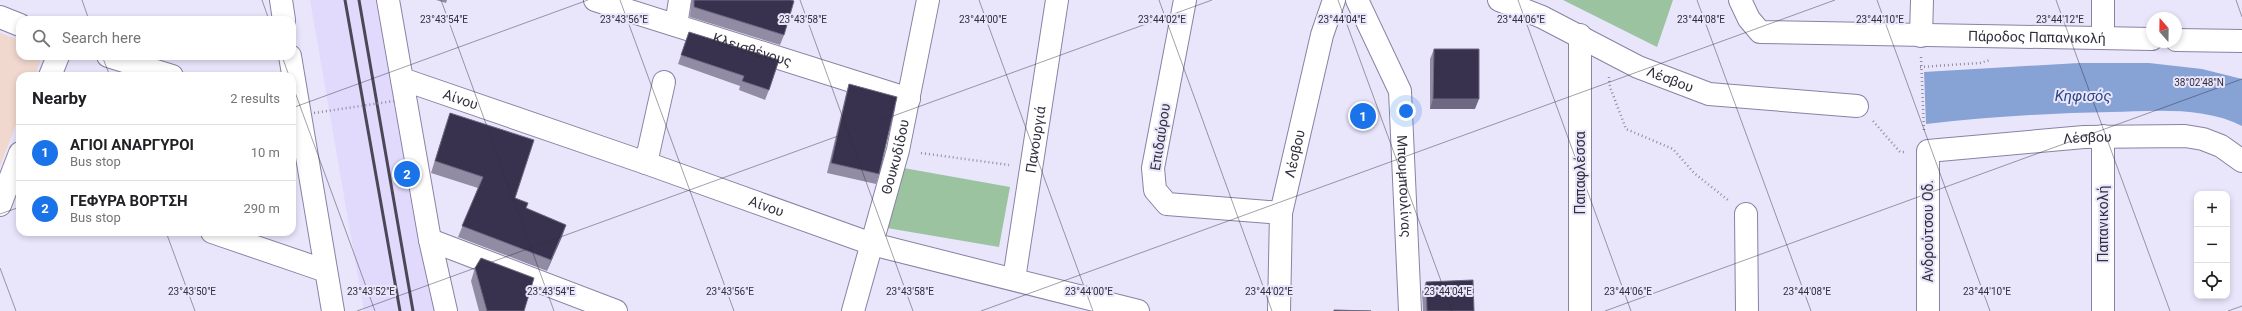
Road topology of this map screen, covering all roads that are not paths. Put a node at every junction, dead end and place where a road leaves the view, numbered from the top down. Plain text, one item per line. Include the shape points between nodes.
1 (281, 0) edge
2 (388, 0) edge
3 (595, 0) edge
4 (680, 0) edge
5 (928, 0) edge
6 (1057, 0) edge
7 (1185, 0) edge
8 (1334, 0) edge
9 (1357, 0) edge
10 (1499, 0) edge
11 (1740, 0) edge
12 (1922, 0) edge
13 (2104, 0) edge
14 (283, 16) edge
15 (0, 18) edge
16 (16, 24) edge
17 (676, 25) junction
18 (1580, 35) junction
19 (1921, 36) junction
20 (2104, 38) junction
21 (2146, 39) edge
22 (2182, 40) edge
23 (2242, 41) edge
24 (56, 60) edge
25 (121, 60) edge
26 (291, 60) edge
27 (52, 72) edge
28 (159, 72) edge
29 (293, 72) edge
30 (402, 79) junction
31 (664, 82) dead end
32 (296, 86) edge
33 (909, 99) junction
34 (1857, 106) road end
35 (302, 115) edge
36 (2104, 136) junction
37 (1928, 151) joint
38 (2242, 161) edge
39 (646, 163) junction
40 (16, 168) edge
41 (0, 205) edge
42 (1281, 213) junction
43 (1746, 214) road end
44 (224, 236) edge
45 (430, 240) junction
46 (872, 244) junction
47 (326, 271) junction
48 (1014, 279) junction
49 (333, 311) edge
50 (446, 311) edge
51 (616, 311) edge
52 (853, 311) edge
53 (1138, 311) edge
54 (1278, 311) edge
55 (1410, 311) edge
56 (1580, 311) edge
57 (1747, 311) edge
58 (1928, 311) edge
59 (2103, 311) edge

1 - 14 street
2 - 30 street
3 - 17 street, Κλεισθένους
4 - 17 street
5 - 33 street, Θουκυδίδου
6 - 48 street, Πανουργιά
7 - 42 street, Επιδαύρου via 1153,168 1155,190 1167,204
8 - 42 street, Λέσβου via 1322,35
9 - 55 street, Μπουμπουλίνας via 1400,91
10 - 18 street, Λέσβου
11 - 19 street, Πάροδος Παπανικολή via 1749,20 1760,32
12 - 19 street
13 - 20 street
15 - 16 street
17 - 33 street, Κλεισθένους
18 - 34 street, Λέσβου via 1638,67 1709,94
18 - 56 street, Παπαφλέσσα
19 - 20 street, Πάροδος Παπανικολή
20 - 21 street, Πάροδος Παπανικολή
22 - 23 street
24 - 27 street
25 - 28 street
26 - 29 street
30 - 39 street, Αίνου
30 - 45 street
31 - 39 street
32 - 35 street
33 - 46 street, Θουκυδίδου
35 - 47 street
36 - 37 street, Λέσβου
36 - 38 street, Λέσβου via 2185,136 2220,146
36 - 59 street, Παπανικολή
37 - 58 street, Ανδρούτσου Οδ.
39 - 46 street, Αίνου
40 - 41 street
42 - 54 street, Λέσβου
43 - 57 street
44 - 47 street
45 - 50 street
45 - 51 street
46 - 48 street, Αίνου
46 - 52 street, Θουκυδίδου
47 - 49 street
48 - 53 street, Αίνου

